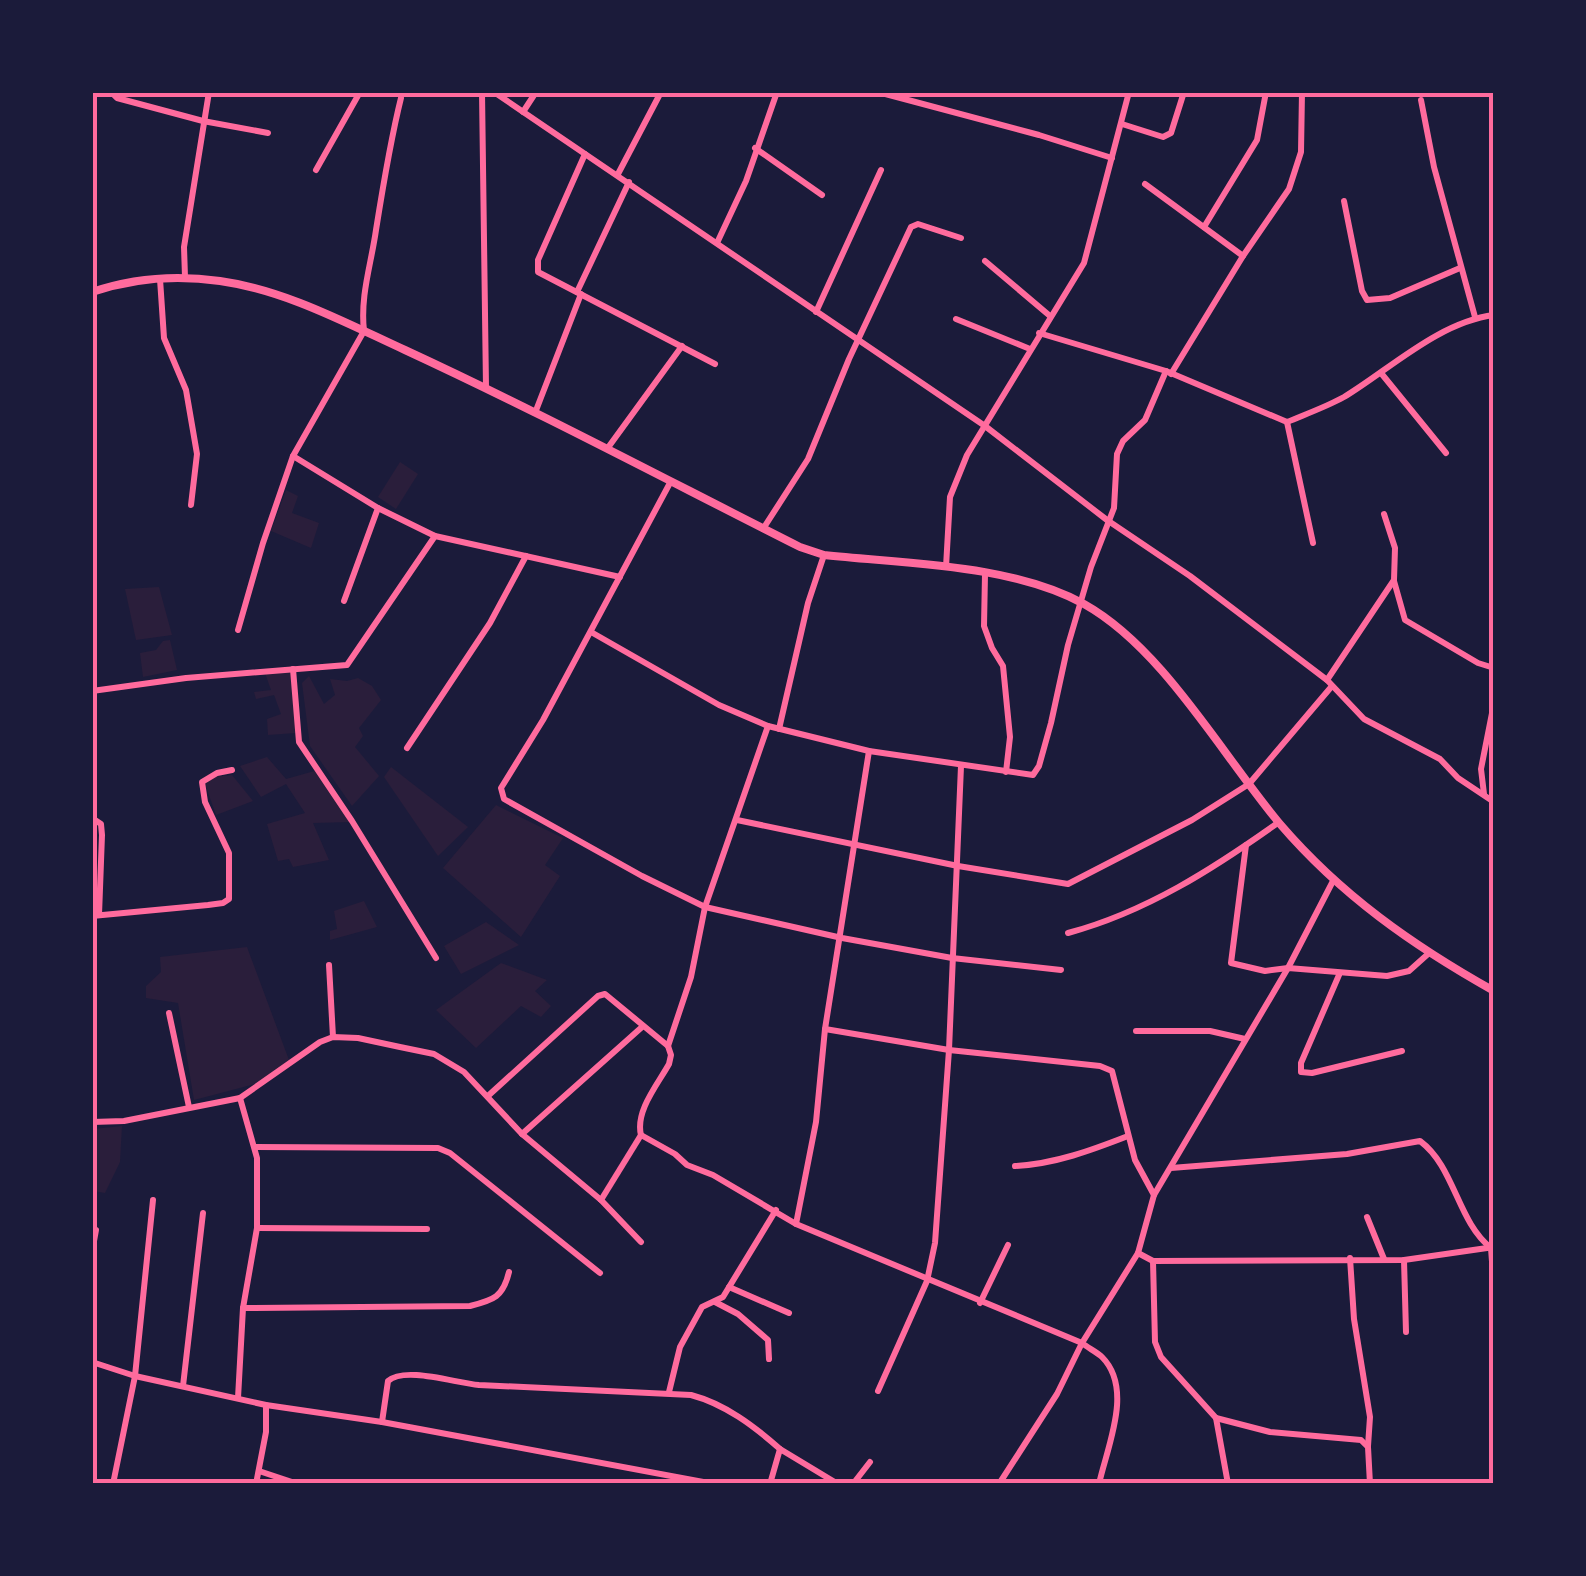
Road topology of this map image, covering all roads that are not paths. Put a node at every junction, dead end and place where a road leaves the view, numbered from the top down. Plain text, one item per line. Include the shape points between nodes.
1 (111, 92) edge
2 (209, 92) edge
3 (360, 92) edge
4 (482, 92) edge
5 (494, 92) edge
6 (536, 92) edge
7 (661, 92) edge
8 (777, 92) edge
9 (878, 92) edge
10 (1129, 92) edge
11 (1184, 92) edge
12 (1266, 92) edge
13 (1302, 92) edge
14 (402, 98) dead end
15 (1421, 100) dead end
16 (522, 112) junction
17 (203, 121) junction
18 (1122, 124) junction
19 (268, 132) dead end
20 (756, 148) junction
21 (584, 154) junction
22 (1112, 158) junction
23 (316, 170) dead end
24 (880, 170) dead end
25 (618, 174) junction
26 (629, 182) junction
27 (1145, 184) dead end
28 (822, 195) dead end
29 (1344, 201) dead end
30 (1204, 227) junction
31 (960, 238) dead end
32 (717, 243) junction
33 (1243, 256) junction
34 (985, 261) dead end
35 (1460, 268) junction
36 (185, 278) junction
37 (160, 279) junction
38 (92, 292) edge
39 (579, 293) junction
40 (816, 312) junction
41 (1494, 315) edge
42 (1050, 316) junction
43 (1476, 317) junction
44 (956, 318) dead end
45 (364, 332) junction
46 (1039, 332) junction
47 (858, 342) junction
48 (682, 346) junction
49 (1030, 349) junction
50 (714, 364) dead end
51 (1169, 372) junction
52 (1381, 373) junction
53 (486, 388) junction
54 (535, 413) junction
55 (1287, 422) junction
56 (985, 426) junction
57 (607, 450) junction
58 (1446, 452) dead end
59 (293, 456) junction
60 (671, 481) junction
61 (191, 505) dead end
62 (378, 508) junction
63 (1384, 514) dead end
64 (1108, 520) junction
65 (763, 528) junction
66 (435, 536) junction
67 (1313, 543) dead end
68 (824, 555) junction
69 (526, 556) junction
70 (946, 568) junction
71 (984, 574) junction
72 (620, 578) junction
73 (1394, 580) junction
74 (344, 601) dead end
75 (1082, 604) junction
76 (238, 630) dead end
77 (591, 632) junction
78 (1494, 668) edge
79 (293, 670) junction
80 (1330, 683) junction
81 (92, 691) edge
82 (1494, 703) edge
83 (768, 726) junction
84 (779, 729) junction
85 (406, 748) dead end
86 (869, 751) junction
87 (961, 766) junction
88 (232, 770) dead end
89 (1006, 772) junction
90 (1249, 784) junction
91 (1484, 796) junction
92 (1494, 802) edge
93 (92, 818) edge
94 (736, 820) junction
95 (1278, 822) junction
96 (854, 844) junction
97 (1246, 846) junction
98 (958, 866) junction
99 (1332, 881) junction
100 (706, 907) junction
101 (96, 915) edge
102 (1068, 934) dead end
103 (842, 938) junction
104 (1428, 954) junction
105 (436, 958) dead end
106 (952, 958) junction
107 (329, 965) dead end
108 (1288, 968) junction
109 (1062, 970) dead end
110 (1339, 974) junction
111 (1494, 991) edge
112 (169, 1013) dead end
113 (642, 1027) junction
114 (825, 1030) junction
115 (1136, 1031) dead end
116 (333, 1037) junction
117 (1245, 1039) junction
118 (668, 1046) junction
119 (949, 1050) junction
120 (1402, 1051) dead end
121 (489, 1095) junction
122 (240, 1098) junction
123 (189, 1106) junction
124 (92, 1122) edge
125 (522, 1134) junction
126 (641, 1134) junction
127 (1128, 1136) junction
128 (256, 1147) junction
129 (1015, 1166) dead end
130 (1170, 1168) junction
131 (1154, 1194) junction
132 (153, 1200) dead end
133 (601, 1200) junction
134 (776, 1210) junction
135 (202, 1214) dead end
136 (1368, 1217) dead end
137 (796, 1224) junction
138 (257, 1228) junction
139 (427, 1228) dead end
140 (96, 1230) dead end
141 (641, 1242) dead end
142 (1008, 1244) dead end
143 (1492, 1248) edge
144 (92, 1252) edge
145 (1138, 1253) junction
146 (1350, 1258) junction
147 (1384, 1260) junction
148 (1404, 1260) junction
149 (1153, 1261) junction
150 (510, 1272) dead end
151 (600, 1273) dead end
152 (927, 1281) junction
153 (728, 1287) junction
154 (1494, 1289) edge
155 (714, 1301) junction
156 (980, 1302) junction
157 (242, 1308) junction
158 (789, 1313) dead end
159 (1406, 1332) dead end
160 (1082, 1344) junction
161 (769, 1358) dead end
162 (92, 1362) edge
163 (135, 1376) junction
164 (183, 1386) junction
165 (878, 1390) dead end
166 (670, 1392) junction
167 (238, 1398) junction
168 (266, 1405) junction
169 (1216, 1418) junction
170 (382, 1422) junction
171 (1368, 1447) junction
172 (780, 1449) junction
173 (870, 1462) dead end
174 (259, 1471) junction
175 (113, 1484) edge
176 (256, 1484) edge
177 (298, 1484) edge
178 (714, 1484) edge
179 (770, 1484) edge
180 (838, 1484) edge
181 (853, 1484) edge
182 (1000, 1484) edge
183 (1099, 1484) edge
184 (1228, 1484) edge
185 (1370, 1484) edge

1 - 17 street
2 - 17 street
3 - 23 street
4 - 53 street
5 - 16 street
6 - 16 street
7 - 25 street
8 - 20 street
9 - 22 street
10 - 18 street
11 - 18 street via 1164,137
12 - 30 street via 1257,140
13 - 33 street via 1301,152 1289,189
14 - 45 street via 366,278
15 - 35 street
16 - 21 street
17 - 19 street
17 - 36 street
18 - 22 street
20 - 28 street
20 - 32 street
21 - 25 street
21 - 39 street via 536,266
22 - 42 street via 1084,264
24 - 40 street
25 - 26 street
26 - 32 street
26 - 39 street
27 - 30 street
29 - 35 street via 1368,300 1390,298
30 - 33 street
31 - 47 street via 912,227
32 - 40 street
33 - 51 street
34 - 42 street
35 - 43 street
36 - 37 street
36 - 45 street via 292,300
37 - 38 street
37 - 61 street via 164,338 186,390 198,454
39 - 48 street
39 - 54 street
40 - 47 street
41 - 43 street
42 - 46 street
43 - 52 street
44 - 49 street
45 - 53 street
45 - 59 street
46 - 49 street
46 - 51 street
47 - 56 street
47 - 65 street via 808,458
48 - 50 street
48 - 57 street
49 - 56 street
51 - 55 street
51 - 64 street via 1145,420 1117,454
52 - 55 street
52 - 58 street
53 - 54 street
54 - 57 street
55 - 67 street
56 - 64 street
56 - 70 street via 950,498
57 - 60 street
59 - 62 street
59 - 76 street
60 - 65 street
60 - 72 street
62 - 66 street
62 - 74 street
63 - 73 street via 1395,548
64 - 75 street
64 - 80 street
65 - 68 street
66 - 69 street
66 - 79 street via 347,666
68 - 70 street
68 - 84 street
69 - 72 street
69 - 85 street
70 - 71 street
71 - 75 street
71 - 89 street via 984,626 1003,666
72 - 77 street
73 - 78 street via 1405,620
73 - 80 street
75 - 89 street via 1038,766 1033,775
75 - 90 street via 1155,664
77 - 83 street
77 - 100 street via 501,788 504,799
79 - 81 street
79 - 105 street via 299,742
80 - 90 street
80 - 91 street via 1364,719 1422,748
82 - 91 street via 1481,769
83 - 84 street
83 - 94 street
84 - 86 street
86 - 87 street
86 - 96 street
87 - 89 street
87 - 98 street
88 - 101 street via 202,782 229,854 229,898
90 - 95 street
90 - 98 street via 1068,884
91 - 92 street
93 - 101 street via 102,835
94 - 96 street
94 - 100 street
95 - 97 street
95 - 99 street
96 - 98 street
96 - 103 street
97 - 102 street via 1112,922
97 - 108 street via 1231,962 1265,971
98 - 106 street
99 - 104 street
99 - 108 street
100 - 103 street
100 - 118 street
103 - 106 street
103 - 114 street
104 - 110 street via 1409,971 1387,976
104 - 111 street
106 - 109 street
106 - 119 street
107 - 116 street
108 - 110 street
108 - 117 street
110 - 120 street via 1301,1072
112 - 123 street
113 - 118 street
113 - 121 street via 612,997 598,996
113 - 125 street
114 - 119 street
114 - 137 street
115 - 117 street via 1210,1031
116 - 121 street via 434,1054
116 - 122 street
117 - 130 street
118 - 126 street via 669,1064 641,1114
119 - 127 street via 1112,1071
119 - 152 street via 941,1188
121 - 125 street
122 - 123 street
122 - 128 street
123 - 124 street
125 - 133 street
126 - 133 street
126 - 134 street
127 - 129 street
127 - 131 street
128 - 138 street
128 - 151 street via 438,1148
130 - 131 street
130 - 143 street via 1348,1154 1420,1140
131 - 145 street
132 - 163 street
133 - 141 street
134 - 137 street
134 - 153 street
135 - 164 street
136 - 147 street
137 - 152 street
138 - 139 street
138 - 157 street
140 - 144 street
142 - 156 street
143 - 148 street
143 - 154 street
145 - 149 street
145 - 160 street
146 - 147 street
146 - 149 street
146 - 171 street
147 - 148 street
148 - 159 street
149 - 169 street via 1161,1357
150 - 157 street via 495,1300 470,1306
152 - 156 street
152 - 165 street
153 - 155 street
153 - 158 street
155 - 161 street via 762,1332
155 - 166 street via 702,1307 680,1348
156 - 160 street
157 - 167 street
160 - 182 street
160 - 183 street via 1104,1358 1118,1394
162 - 163 street
163 - 164 street
163 - 175 street
164 - 167 street
166 - 170 street via 479,1385 395,1374
166 - 172 street via 713,1401
167 - 168 street
168 - 170 street
168 - 174 street
169 - 171 street via 1270,1432 1350,1436
169 - 184 street
170 - 178 street
171 - 185 street
172 - 179 street
172 - 180 street
173 - 181 street
174 - 176 street
174 - 177 street

